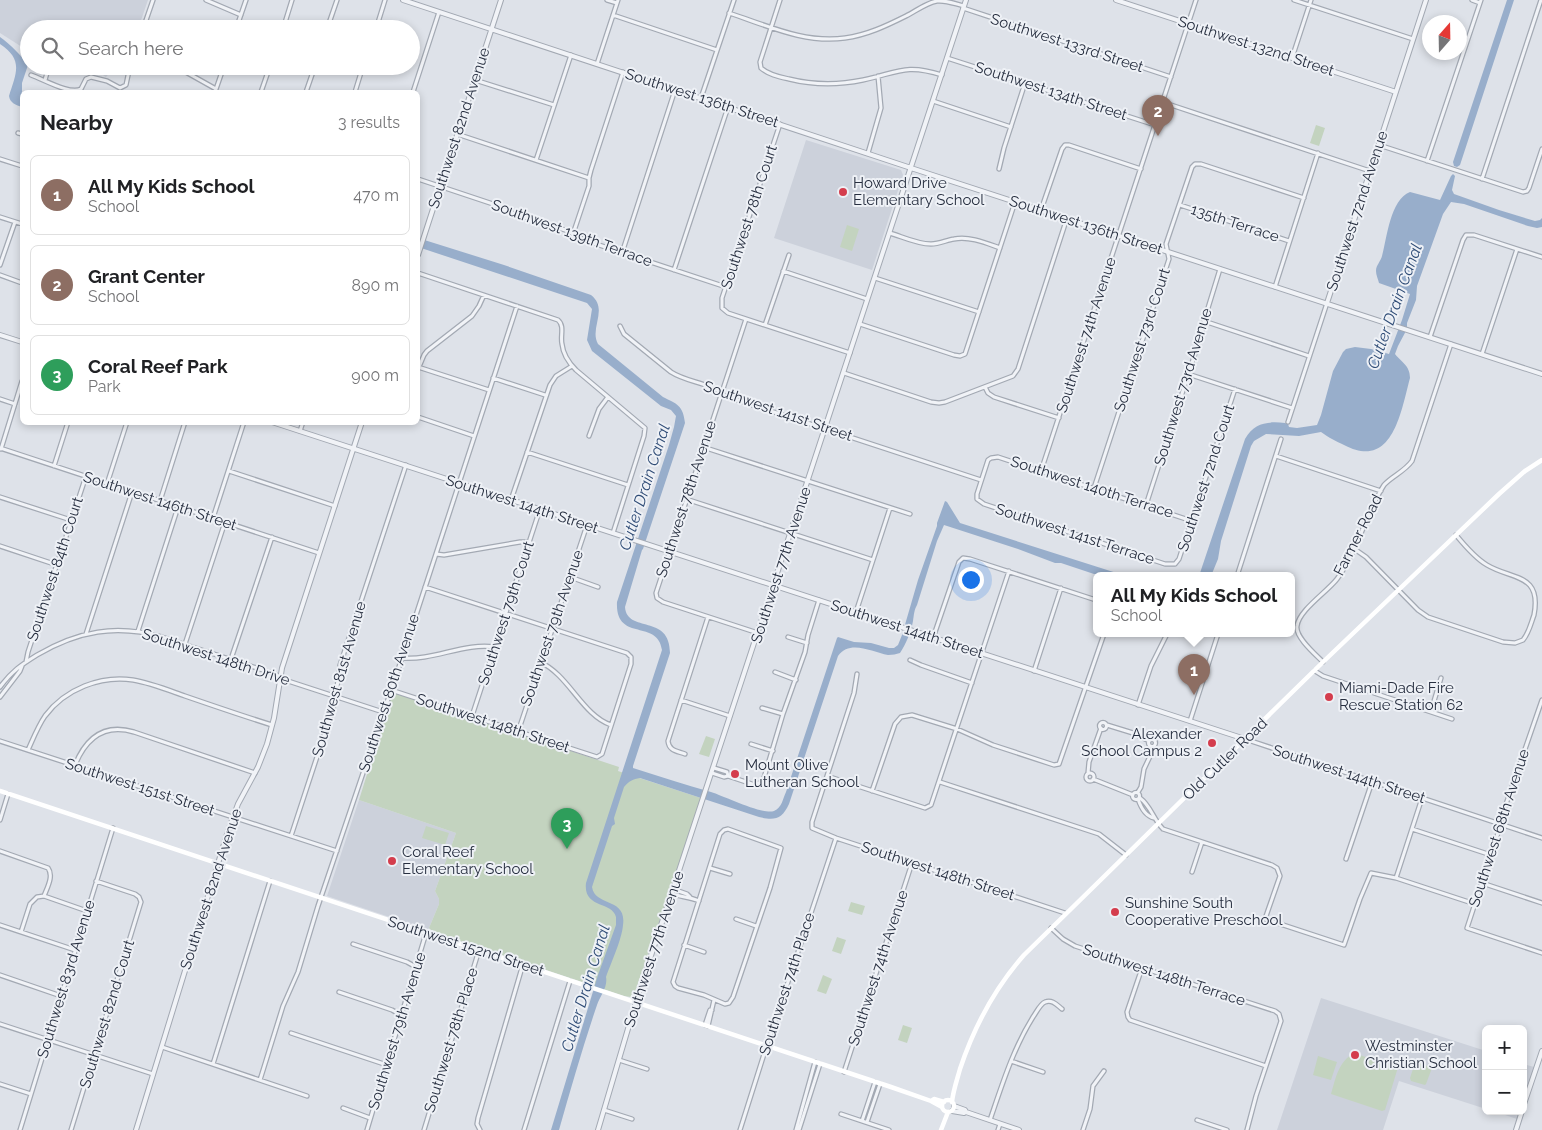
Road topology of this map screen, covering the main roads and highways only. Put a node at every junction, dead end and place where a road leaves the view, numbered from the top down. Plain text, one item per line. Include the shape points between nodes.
1 (1542, 460) edge
2 (0, 791) edge
3 (948, 1106) junction
4 (941, 1130) edge

1 - 3 main road, Old Cutler Road via 1512,481 1018,962 990,1002 969,1044
2 - 3 main road, Southwest 152nd Street
3 - 4 main road, Old Cutler Road

